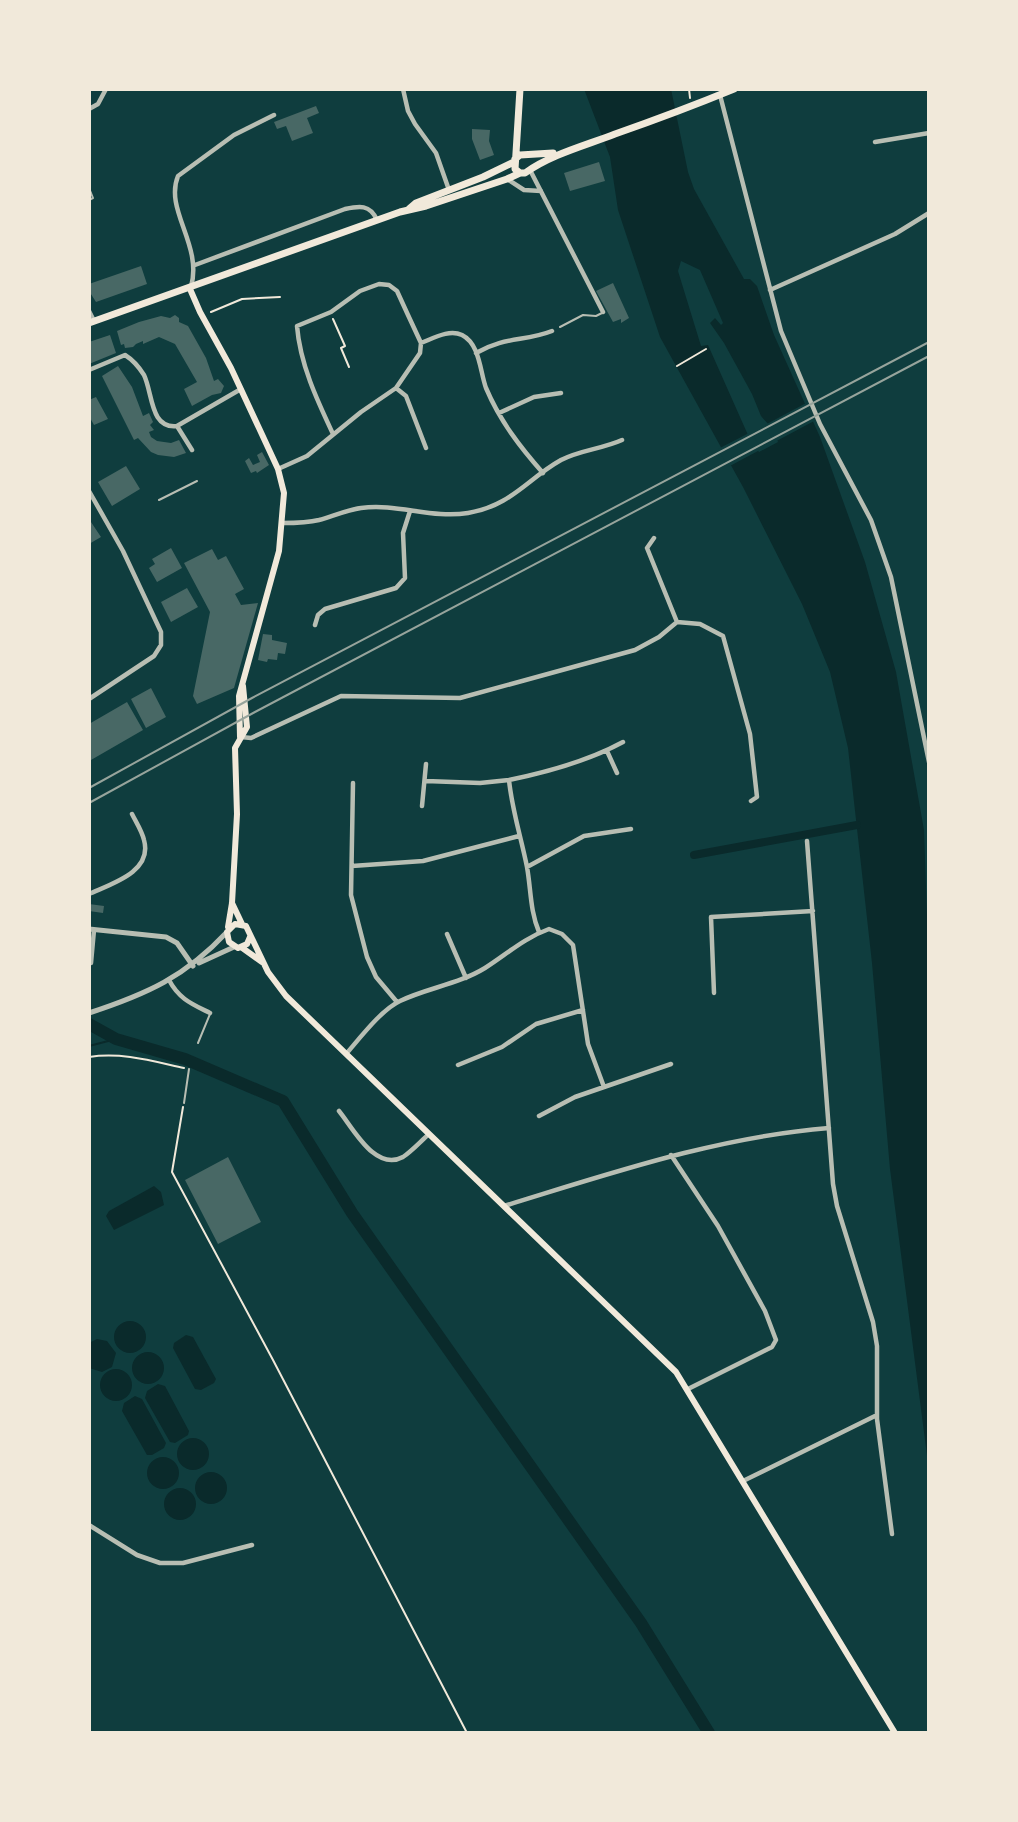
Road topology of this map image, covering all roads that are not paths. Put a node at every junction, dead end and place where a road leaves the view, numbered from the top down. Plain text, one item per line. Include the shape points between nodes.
1 (106, 89) edge
2 (403, 89) edge
3 (520, 89) edge
4 (734, 89) edge
5 (713, 96) edge
6 (89, 109) edge
7 (274, 115) dead end
8 (929, 133) edge
9 (517, 142) junction
10 (874, 142) dead end
11 (558, 153) junction
12 (526, 156) junction
13 (514, 160) junction
14 (530, 168) junction
15 (520, 173) junction
16 (507, 179) junction
17 (89, 188) edge
18 (449, 190) junction
19 (542, 191) junction
20 (89, 200) edge
21 (408, 210) junction
22 (929, 213) edge
23 (378, 220) junction
24 (195, 265) junction
25 (190, 289) junction
26 (770, 289) junction
27 (89, 311) edge
28 (603, 312) joint
29 (92, 322) edge
30 (560, 327) dead end
31 (552, 331) dead end
32 (421, 343) junction
33 (476, 353) junction
34 (89, 370) edge
35 (396, 388) junction
36 (241, 389) junction
37 (561, 393) dead end
38 (498, 413) junction
39 (177, 426) junction
40 (333, 434) junction
41 (622, 440) dead end
42 (426, 448) dead end
43 (192, 450) dead end
44 (278, 469) junction
45 (543, 473) junction
46 (197, 481) dead end
47 (89, 491) edge
48 (159, 500) dead end
49 (411, 511) junction
50 (282, 523) junction
51 (654, 538) dead end
52 (677, 622) junction
53 (315, 625) dead end
54 (89, 699) edge
55 (240, 737) junction
56 (623, 742) dead end
57 (607, 751) junction
58 (929, 762) edge
59 (426, 764) dead end
60 (617, 773) dead end
61 (509, 780) junction
62 (426, 781) junction
63 (354, 783) dead end
64 (751, 801) dead end
65 (422, 806) dead end
66 (132, 814) dead end
67 (631, 829) dead end
68 (519, 836) junction
69 (807, 841) dead end
70 (352, 866) junction
71 (527, 867) junction
72 (89, 894) edge
73 (232, 903) junction
74 (813, 911) junction
75 (242, 924) junction
76 (92, 929) edge
77 (228, 931) junction
78 (539, 932) junction
79 (447, 934) dead end
80 (250, 937) junction
81 (238, 947) junction
82 (262, 962) junction
83 (91, 963) dead end
84 (193, 966) junction
85 (466, 978) junction
86 (169, 980) junction
87 (714, 993) dead end
88 (397, 1002) junction
89 (583, 1010) junction
90 (89, 1013) edge
91 (210, 1013) joint
92 (198, 1043) dead end
93 (346, 1054) junction
94 (671, 1064) dead end
95 (458, 1065) dead end
96 (189, 1069) road end
97 (604, 1087) junction
98 (184, 1103) road end
99 (339, 1111) dead end
100 (539, 1116) dead end
101 (830, 1128) junction
102 (429, 1133) junction
103 (671, 1155) junction
104 (504, 1206) junction
105 (688, 1389) junction
106 (877, 1415) junction
107 (743, 1480) junction
108 (89, 1525) edge
109 (892, 1534) dead end
110 (252, 1545) dead end
111 (895, 1733) edge

1 - 6 street via 98,104
2 - 18 street via 408,111 436,153
3 - 9 main road
4 - 5 main road
5 - 11 main road
5 - 26 street via 727,116
7 - 24 street via 234,135 178,176 175,199
8 - 10 street
9 - 12 main road
9 - 13 main road
11 - 12 main road
11 - 14 main road
12 - 13 main road
12 - 14 main road
13 - 15 main road
13 - 18 main road
14 - 15 main road
14 - 19 street
15 - 16 main road
16 - 19 street via 524,190
16 - 21 main road
17 - 20 lane via 93,198
18 - 21 main road
19 - 28 street
21 - 23 main road
22 - 26 street via 895,234
23 - 24 street via 366,207 345,209
23 - 25 main road
24 - 25 street
25 - 29 main road
25 - 36 main road
26 - 58 street via 781,331 820,424 871,520 891,577
27 - 29 street
28 - 30 lane via 583,315
31 - 33 street via 506,340
32 - 33 street via 455,333 470,341
32 - 35 street via 421,353
32 - 40 street via 397,291 389,285 360,291 331,312 297,326 308,376
33 - 38 street
34 - 39 street via 125,355 133,360 144,375 158,419
35 - 40 street
35 - 42 street via 405,396
36 - 39 street
36 - 44 main road
37 - 38 street via 534,397
38 - 45 street
39 - 43 street
40 - 44 street via 307,456
41 - 45 street via 567,458
44 - 50 main road via 284,493
45 - 49 street via 521,491 485,509 453,515
46 - 48 lane
47 - 54 street via 123,551 162,639 154,656
49 - 50 street via 361,508 318,520
49 - 53 street via 403,533 405,578 396,588 324,609
50 - 55 main road via 279,551 243,685 247,727
51 - 52 street via 647,548
52 - 55 street via 635,650 460,698 341,696 251,738
52 - 64 street via 699,624 723,636 750,734 757,797
55 - 73 main road via 235,748
56 - 57 street
57 - 60 street
57 - 61 street
59 - 62 street
61 - 62 street
61 - 68 street
62 - 65 street
63 - 70 street
66 - 72 street via 145,841 144,857 135,872
67 - 71 street via 584,836
68 - 70 street via 423,861
68 - 71 street
69 - 74 street
70 - 88 street via 351,895 367,957 376,977
71 - 78 street
73 - 75 main road
73 - 77 main road
74 - 87 street via 711,916
74 - 101 street
75 - 77 main road via 231,925
75 - 80 main road
76 - 83 street
76 - 84 street via 166,937 177,943
77 - 81 main road via 229,942
77 - 84 street
78 - 85 street
78 - 89 street via 549,929 573,945
79 - 85 street
80 - 81 main road
80 - 82 main road
81 - 82 main road
81 - 84 street
82 - 93 main road via 286,996
84 - 86 street
85 - 88 street
86 - 90 street
86 - 91 street via 183,1000
88 - 93 street
89 - 95 street via 536,1024 502,1047
89 - 97 street via 588,1044
91 - 92 lane
93 - 102 main road
94 - 97 street
96 - 98 lane
97 - 100 street
99 - 102 street via 371,1152 384,1159 402,1157
101 - 103 street via 771,1134
101 - 106 street via 837,1206 877,1346
102 - 104 main road
103 - 104 street
103 - 105 street via 718,1226 765,1311 776,1341
104 - 105 main road via 663,1359
105 - 107 main road
106 - 107 street
106 - 109 street
107 - 111 main road
108 - 110 street via 137,1555 160,1563 183,1563

